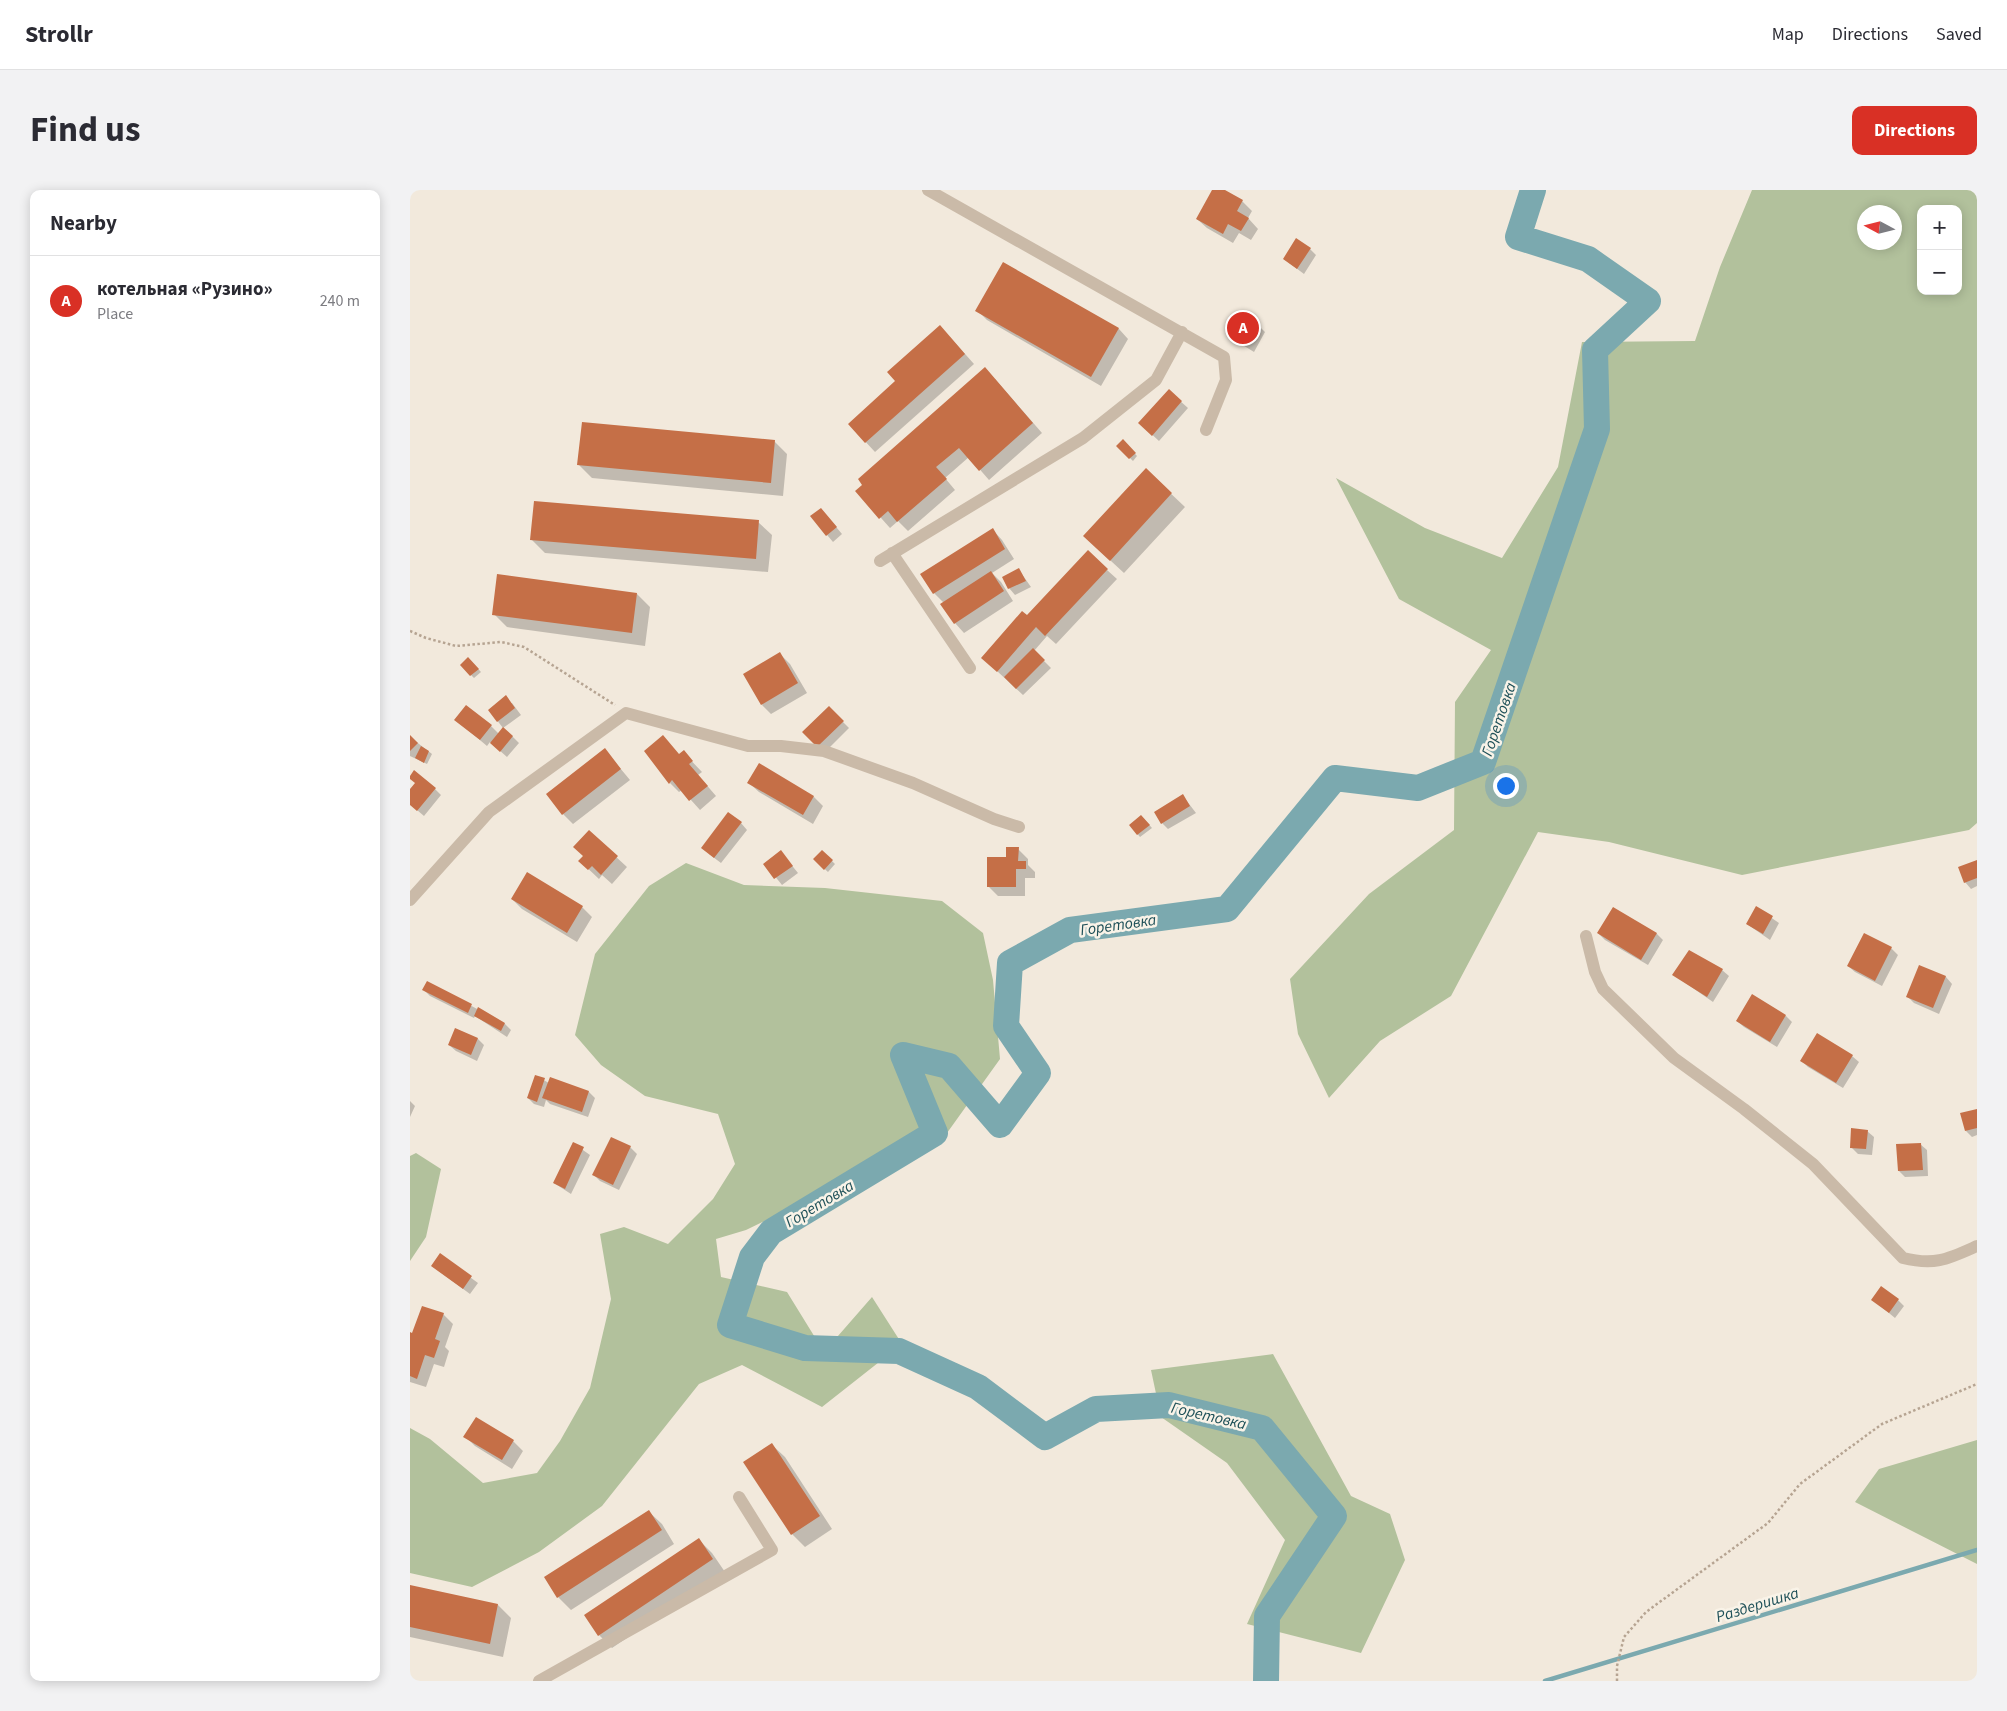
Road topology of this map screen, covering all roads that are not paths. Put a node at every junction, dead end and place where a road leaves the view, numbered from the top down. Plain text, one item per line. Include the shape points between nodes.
1 (928, 190) edge
2 (1182, 332) junction
3 (1206, 430) dead end
4 (892, 553) junction
5 (880, 561) dead end
6 (970, 668) dead end
7 (1019, 827) dead end
8 (410, 900) edge
9 (1586, 936) dead end
10 (1977, 1246) edge
11 (740, 1496) dead end
12 (539, 1681) edge

1 - 2 street
2 - 3 street via 1224,357 1226,380
2 - 4 street via 1156,380 1083,438
4 - 5 street
4 - 6 street
7 - 8 street via 913,783 824,751 748,746 626,713 489,812
9 - 10 street via 1603,989 1674,1058 1813,1164 1903,1258 1923,1263 1949,1258
11 - 12 street via 772,1550

